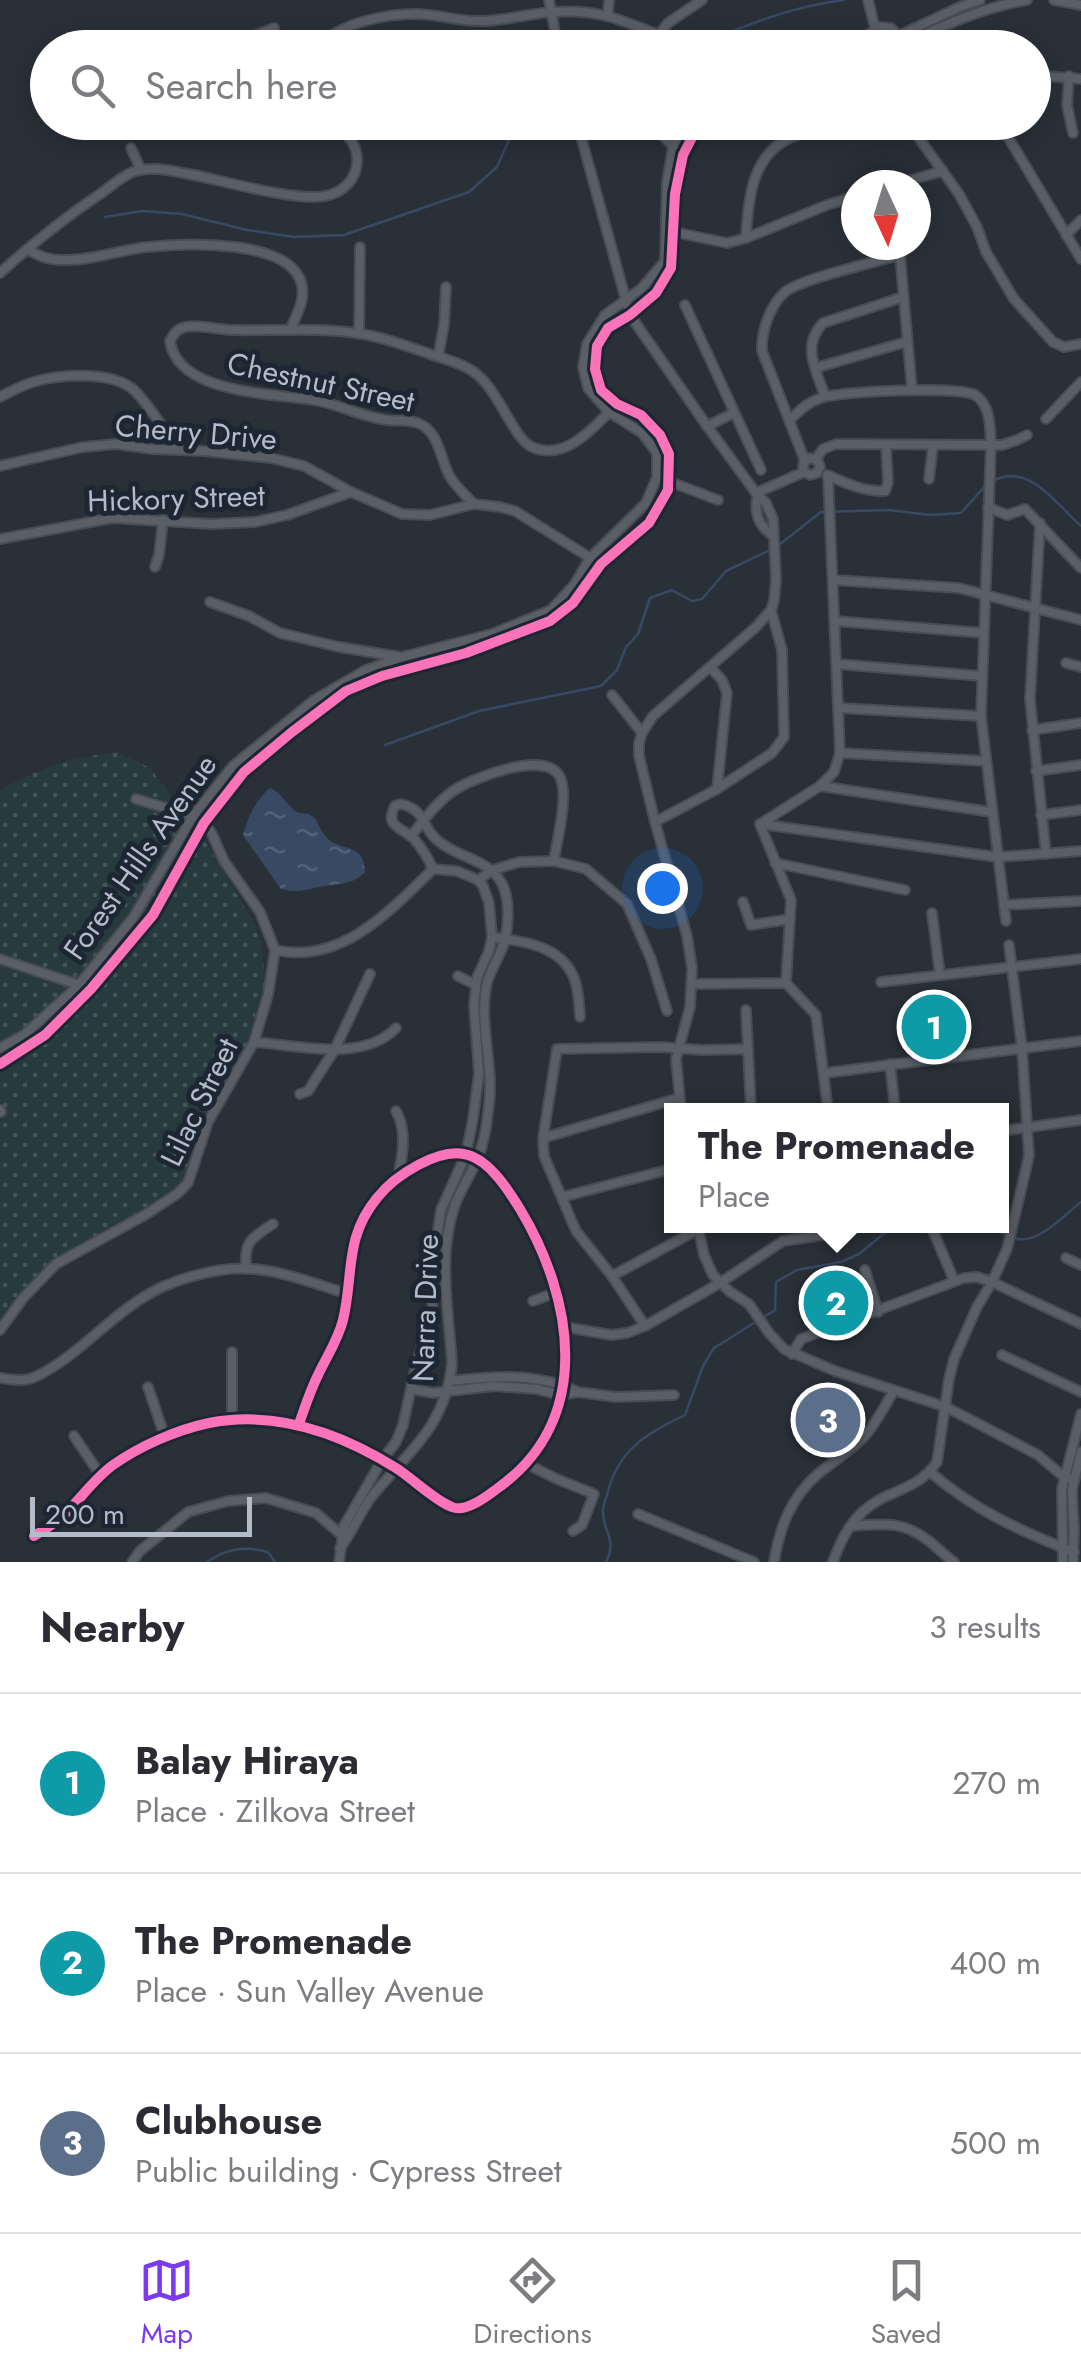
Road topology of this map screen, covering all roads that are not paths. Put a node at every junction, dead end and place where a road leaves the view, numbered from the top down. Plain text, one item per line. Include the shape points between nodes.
1 (549, 0) edge
2 (609, 0) edge
3 (868, 0) edge
4 (980, 0) edge
5 (1027, 0) edge
6 (1054, 0) edge
7 (697, 1) edge
8 (1081, 5) edge
9 (551, 12) junction
10 (608, 15) junction
11 (274, 28) dead end
12 (875, 28) joint
13 (269, 30) edge
14 (341, 30) edge
15 (554, 30) edge
16 (647, 30) edge
17 (662, 30) edge
18 (892, 30) edge
19 (922, 30) edge
20 (931, 30) edge
21 (1051, 76) edge
22 (1069, 76) junction
23 (1081, 78) edge
24 (1073, 133) dead end
25 (351, 140) edge
26 (582, 140) edge
27 (667, 140) edge
28 (676, 140) edge
29 (691, 140) edge
30 (788, 140) edge
31 (922, 140) edge
32 (1010, 140) edge
33 (673, 146) junction
34 (132, 148) dead end
35 (684, 155) junction
36 (141, 170) junction
37 (943, 171) junction
38 (931, 174) edge
39 (841, 200) edge
40 (1081, 220) edge
41 (674, 232) junction
42 (1066, 234) junction
43 (746, 238) junction
44 (360, 247) dead end
45 (27, 248) junction
46 (1081, 258) edge
47 (0, 272) edge
48 (446, 286) dead end
49 (903, 296) junction
50 (626, 302) junction
51 (685, 305) dead end
52 (630, 315) junction
53 (290, 330) junction
54 (359, 333) junction
55 (906, 342) junction
56 (1081, 344) edge
57 (438, 356) junction
58 (815, 368) junction
59 (1081, 382) edge
60 (912, 390) junction
61 (825, 396) junction
62 (0, 397) edge
63 (617, 404) junction
64 (609, 412) junction
65 (734, 412) junction
66 (1046, 418) dead end
67 (790, 420) junction
68 (707, 426) junction
69 (1027, 434) dead end
70 (933, 445) junction
71 (991, 445) junction
72 (886, 446) junction
73 (178, 450) junction
74 (816, 459) junction
75 (805, 461) junction
76 (0, 466) edge
77 (761, 470) dead end
78 (820, 470) junction
79 (804, 472) junction
80 (828, 476) junction
81 (929, 479) dead end
82 (668, 481) junction
83 (351, 492) junction
84 (757, 494) junction
85 (718, 500) dead end
86 (989, 503) junction
87 (474, 504) junction
88 (163, 520) junction
89 (1040, 523) junction
90 (0, 539) edge
91 (773, 539) junction
92 (590, 558) junction
93 (600, 564) junction
94 (155, 567) dead end
95 (1081, 568) edge
96 (833, 580) junction
97 (984, 593) junction
98 (210, 602) dead end
99 (1035, 608) junction
100 (771, 610) junction
101 (1081, 620) edge
102 (836, 621) junction
103 (984, 633) junction
104 (402, 657) junction
105 (1066, 663) dead end
106 (837, 664) junction
107 (408, 667) junction
108 (710, 667) junction
109 (1081, 667) edge
110 (981, 676) junction
111 (612, 695) dead end
112 (840, 708) junction
113 (980, 716) junction
114 (1081, 723) edge
115 (1032, 730) junction
116 (642, 733) junction
117 (840, 753) junction
118 (984, 761) junction
119 (1081, 766) edge
120 (1036, 771) junction
121 (820, 786) junction
122 (717, 788) junction
123 (136, 799) dead end
124 (1081, 810) edge
125 (991, 812) junction
126 (1041, 815) junction
127 (193, 816) junction
128 (424, 820) junction
129 (655, 822) junction
130 (204, 823) junction
131 (760, 824) junction
132 (411, 836) junction
133 (440, 843) junction
134 (1081, 851) edge
135 (458, 852) junction
136 (1046, 854) junction
137 (997, 856) junction
138 (427, 857) junction
139 (554, 861) junction
140 (775, 863) junction
141 (432, 869) junction
142 (448, 870) junction
143 (493, 870) junction
144 (478, 880) junction
145 (905, 890) dead end
146 (743, 902) dead end
147 (1081, 902) edge
148 (1004, 905) junction
149 (932, 913) dead end
150 (790, 919) junction
151 (1006, 921) dead end
152 (492, 937) junction
153 (505, 939) junction
154 (1009, 945) dead end
155 (276, 950) junction
156 (0, 958) edge
157 (1081, 959) edge
158 (1012, 967) junction
159 (370, 974) dead end
160 (458, 976) dead end
161 (940, 976) junction
162 (881, 982) dead end
163 (786, 983) junction
164 (693, 984) junction
165 (476, 985) junction
166 (79, 986) junction
167 (91, 989) junction
168 (746, 1010) dead end
169 (666, 1011) dead end
170 (580, 1017) dead end
171 (396, 1028) dead end
172 (254, 1042) junction
173 (1081, 1042) edge
174 (0, 1048) edge
175 (1022, 1048) junction
176 (335, 1049) junction
177 (678, 1049) junction
178 (748, 1049) junction
179 (0, 1064) edge
180 (890, 1064) junction
181 (825, 1073) junction
182 (300, 1094) dead end
183 (679, 1098) junction
184 (680, 1103) edge
185 (750, 1103) edge
186 (827, 1103) edge
187 (893, 1103) edge
188 (396, 1110) dead end
189 (1081, 1120) edge
190 (1029, 1128) junction
191 (1009, 1129) edge
192 (543, 1138) junction
193 (466, 1154) junction
194 (477, 1159) junction
195 (664, 1171) edge
196 (398, 1176) junction
197 (562, 1197) junction
198 (272, 1224) dead end
199 (689, 1233) edge
200 (699, 1233) edge
201 (829, 1233) edge
202 (934, 1233) edge
203 (1066, 1258) dead end
204 (1081, 1265) edge
205 (247, 1269) junction
206 (865, 1270) dead end
207 (612, 1276) junction
208 (954, 1280) junction
209 (992, 1282) junction
210 (720, 1283) junction
211 (557, 1292) junction
212 (348, 1294) junction
213 (533, 1301) dead end
214 (878, 1312) junction
215 (1081, 1324) edge
216 (645, 1326) junction
217 (565, 1327) junction
218 (0, 1330) edge
219 (232, 1352) dead end
220 (792, 1354) junction
221 (1002, 1355) dead end
222 (0, 1378) edge
223 (450, 1381) junction
224 (148, 1387) dead end
225 (410, 1389) junction
226 (562, 1390) junction
227 (446, 1392) junction
228 (894, 1392) junction
229 (1081, 1392) edge
230 (674, 1395) dead end
231 (946, 1407) junction
232 (1081, 1414) edge
233 (232, 1420) junction
234 (299, 1424) junction
235 (74, 1436) dead end
236 (165, 1438) junction
237 (1081, 1452) edge
238 (382, 1460) junction
239 (527, 1464) junction
240 (398, 1470) junction
241 (930, 1472) junction
242 (101, 1476) junction
243 (1068, 1479) junction
244 (638, 1514) dead end
245 (850, 1526) junction
246 (574, 1530) dead end
247 (34, 1536) dead end
248 (344, 1537) junction
249 (1064, 1548) junction
250 (1073, 1557) edge
251 (132, 1562) edge
252 (339, 1562) edge
253 (754, 1562) edge
254 (774, 1562) edge
255 (833, 1562) edge
256 (954, 1562) edge
257 (1063, 1562) edge

1 - 9 street
2 - 10 street
3 - 12 street
4 - 19 street
5 - 20 street
6 - 8 street
7 - 17 street
9 - 10 street
9 - 14 street via 478,21 417,14
9 - 15 street
10 - 16 street
11 - 13 street
12 - 18 street
21 - 22 street
22 - 23 street
22 - 24 street
25 - 36 street via 358,164 352,179 323,197
26 - 50 street
27 - 33 street
28 - 33 street, Forest Hills Avenue
29 - 35 street
30 - 43 street via 761,163 748,199
31 - 37 street
32 - 42 street
33 - 35 street
33 - 50 street, Forest Hills Avenue via 664,261
34 - 36 street
35 - 41 street
36 - 45 street
37 - 38 street
37 - 56 street via 1014,300 1054,342
39 - 43 street
40 - 42 street
41 - 43 street via 726,243
41 - 52 street via 671,268 656,293
42 - 46 street
44 - 54 street
45 - 47 street
45 - 53 street via 45,259 66,260 174,244 278,257 302,285
48 - 57 street
49 - 55 street
49 - 58 street via 824,323 810,342
49 - 67 street via 900,255 783,294 762,351
50 - 52 street
50 - 64 street, Forest Hills Avenue via 604,315 587,344 588,388
51 - 65 street
52 - 63 street via 608,328 597,346 601,390
52 - 68 street
53 - 54 street, Chestnut Street
53 - 87 street, Chestnut Street via 187,326 170,341 186,368 217,384 418,423 433,435 450,478
54 - 57 street, Chestnut Street
55 - 58 street
55 - 60 street
57 - 64 street, Chestnut Street via 474,371 531,447 578,442
58 - 61 street
59 - 66 street
60 - 61 street
60 - 71 street via 978,398 990,421
61 - 67 street
62 - 73 street via 54,377 108,379 130,386
63 - 64 street, Chestnut Street
63 - 82 street via 660,435 669,454
64 - 92 street, Forest Hills Avenue via 658,452 657,478 646,503
65 - 68 street
65 - 77 street
67 - 75 street
68 - 84 street
69 - 71 street
70 - 71 street
70 - 72 street
70 - 81 street
71 - 86 street
72 - 74 street via 836,444
72 - 80 street via 885,490
73 - 76 street, Cherry Drive via 116,444
73 - 83 street, Cherry Drive via 272,458 304,466
74 - 75 street
74 - 78 street
75 - 79 street
78 - 79 street
78 - 80 street
79 - 84 street
80 - 96 street
82 - 85 street
82 - 93 street, Forest Hills Avenue via 648,523
83 - 87 street, Cherry Drive via 417,516
83 - 88 street, Hickory Street via 255,522
84 - 91 street via 760,522
84 - 91 street via 773,518
86 - 89 street via 1007,515 1025,508
86 - 97 street
87 - 92 street, Cherry Drive via 526,516
88 - 90 street, Hickory Street via 112,518
88 - 94 street
89 - 95 street
89 - 99 street
91 - 100 street
92 - 93 street, Cherry Drive
92 - 104 street, Forest Hills Avenue via 551,610 492,634
93 - 107 street, Forest Hills Avenue via 550,621
96 - 97 street
96 - 102 street
97 - 99 street
97 - 103 street
98 - 104 street via 280,633
99 - 101 street
99 - 115 street
100 - 108 street
100 - 122 street via 782,650 784,737 772,753
102 - 103 street
102 - 106 street
103 - 110 street
104 - 107 street
104 - 127 street, Forest Hills Avenue via 313,702 233,766
105 - 109 street
106 - 110 street
106 - 112 street
107 - 130 street, Forest Hills Avenue via 346,691 292,732 244,772
108 - 116 street
108 - 122 street via 726,694
110 - 113 street
111 - 116 street
112 - 113 street
112 - 117 street
113 - 118 street
114 - 115 street
115 - 120 street
116 - 129 street via 639,756
117 - 118 street
117 - 121 street
118 - 125 street
119 - 120 street
120 - 126 street
121 - 125 street
121 - 131 street
122 - 129 street
123 - 127 street
124 - 126 street
125 - 137 street
126 - 136 street
127 - 130 street
127 - 166 street, Forest Hills Avenue via 132,918
128 - 132 street
128 - 132 street via 406,804 392,810 396,826
128 - 133 street
128 - 139 street via 456,789 502,770 556,770 563,795
129 - 164 street
130 - 155 street
130 - 167 street, Forest Hills Avenue via 153,915
131 - 137 street
131 - 140 street
132 - 138 street
133 - 135 street
133 - 138 street
134 - 136 street
135 - 142 street
135 - 143 street
136 - 137 street
137 - 148 street
138 - 141 street
139 - 143 street
139 - 169 street via 586,869 626,904
140 - 145 street
140 - 150 street via 791,900
141 - 142 street
141 - 155 street via 352,938 311,953
142 - 144 street
143 - 144 street
143 - 153 street, Narra Drive via 506,894
144 - 152 street, Narra Drive via 490,902
146 - 150 street via 752,925
147 - 148 street
148 - 151 street
149 - 161 street
150 - 163 street
152 - 153 street
152 - 165 street, Narra Drive
153 - 170 street via 543,948 567,965
153 - 194 street, Narra Drive via 487,982 491,1074
154 - 158 street
155 - 172 street, Lilac Street
156 - 166 street
157 - 158 street
158 - 161 street
158 - 175 street
159 - 176 street
160 - 165 street
161 - 162 street
163 - 164 street
163 - 181 street via 816,1014
164 - 177 street
165 - 193 street, Narra Drive via 479,1073
166 - 167 street
166 - 174 street, Forest Hills Avenue
167 - 179 street, Forest Hills Avenue via 45,1035
168 - 178 street
171 - 176 street via 380,1041
172 - 176 street
172 - 218 street, Lilac Street via 208,1122 188,1183 56,1264
173 - 175 street
175 - 180 street
175 - 190 street
176 - 182 street
177 - 178 street
177 - 183 street
177 - 192 street via 557,1049
178 - 185 street
180 - 181 street
180 - 187 street
181 - 186 street
183 - 184 street
183 - 192 street
188 - 196 street via 402,1121
189 - 190 street
190 - 191 street
190 - 209 street via 1030,1156 1013,1231
192 - 197 street
193 - 194 street
193 - 196 street via 440,1155
193 - 225 street, Narra Drive via 441,1210 432,1314
194 - 211 street via 505,1184
194 - 223 street, Narra Drive via 455,1204 446,1253
195 - 197 street
196 - 212 street via 361,1224
197 - 207 street via 576,1231
198 - 205 street via 248,1243
199 - 207 street
200 - 210 street
201 - 210 street via 782,1242
202 - 208 street
203 - 204 street
205 - 212 street
205 - 222 street via 162,1287 35,1378
206 - 214 street
207 - 216 street
208 - 209 street
208 - 214 street
209 - 215 street
209 - 231 street via 954,1360
210 - 216 street
210 - 220 street via 749,1304
211 - 213 street
211 - 217 street
212 - 234 street via 332,1351
214 - 220 street via 801,1339
216 - 217 street via 610,1335
217 - 226 street
219 - 233 street
220 - 228 street
221 - 229 street
223 - 226 street via 538,1378
223 - 227 street, Narra Drive
224 - 236 street
225 - 227 street
225 - 238 street, Narra Drive via 404,1425
226 - 227 street via 494,1386
226 - 230 street
226 - 239 street
227 - 240 street, Narra Drive via 428,1432
228 - 231 street
228 - 254 street via 862,1439 800,1492 786,1512
231 - 241 street
231 - 243 street via 1038,1455
232 - 243 street
233 - 234 street
233 - 236 street
234 - 238 street
235 - 242 street
236 - 242 street
237 - 243 street
238 - 240 street
238 - 248 street, Narra Drive
239 - 240 street via 463,1509
239 - 246 street via 594,1494 582,1526
240 - 248 street, Narra Drive
241 - 245 street via 878,1501
241 - 249 street via 1000,1522
242 - 247 street
243 - 249 street
243 - 250 street
244 - 253 street
245 - 255 street
245 - 256 street via 905,1526
248 - 251 street via 316,1513 266,1498 228,1501 188,1512
248 - 252 street, Narra Drive
249 - 250 street
249 - 257 street

